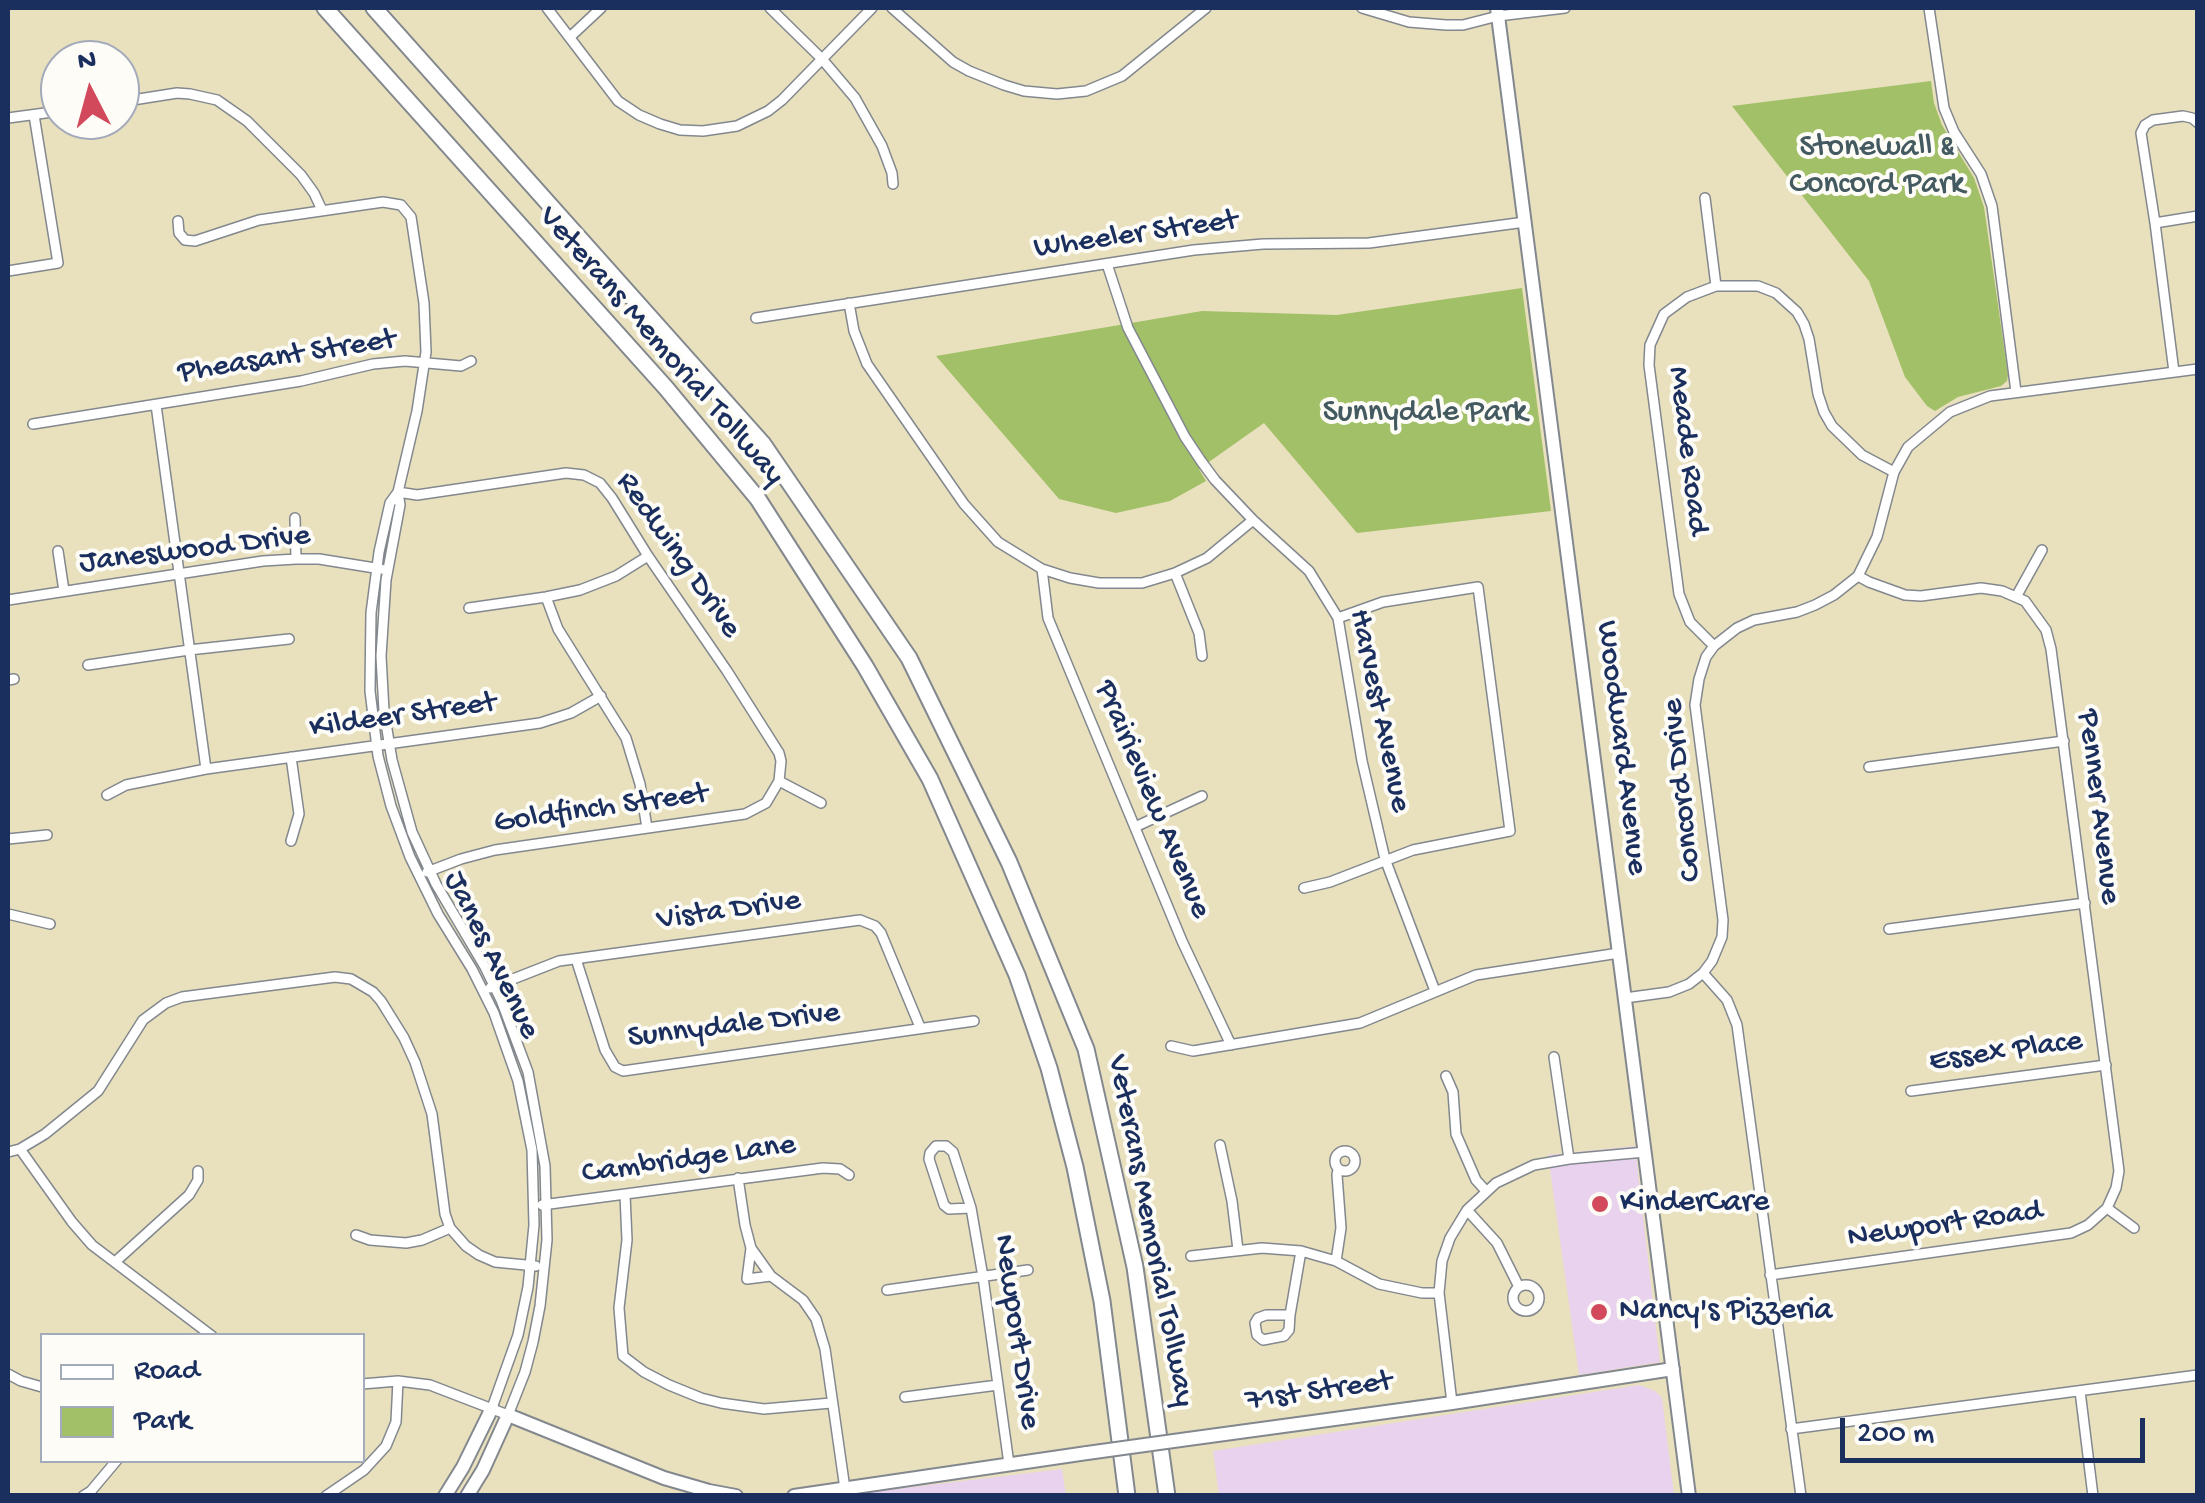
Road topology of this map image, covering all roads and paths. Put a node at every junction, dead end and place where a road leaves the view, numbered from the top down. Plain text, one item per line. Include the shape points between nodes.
1 (325, 8) edge
2 (374, 8) edge
3 (548, 8) edge
4 (601, 8) edge
5 (770, 8) edge
6 (872, 8) edge
7 (892, 8) edge
8 (1206, 8) edge
9 (1362, 8) edge
10 (1565, 8) edge
11 (1929, 8) edge
12 (1498, 12) edge
13 (570, 37) junction
14 (822, 60) junction
15 (140, 99) edge
16 (40, 114) edge
17 (34, 115) junction
18 (8, 118) edge
19 (2198, 123) edge
20 (893, 184) dead end
21 (1705, 198) dead end
22 (322, 210) junction
23 (2198, 216) edge
24 (178, 221) dead end
25 (1525, 222) junction
26 (2154, 223) junction
27 (1107, 264) junction
28 (8, 271) edge
29 (1716, 286) junction
30 (848, 304) junction
31 (756, 318) dead end
32 (471, 360) dead end
33 (425, 363) junction
34 (2198, 368) edge
35 (2174, 372) junction
36 (2016, 392) junction
37 (156, 404) junction
38 (33, 424) dead end
39 (1894, 472) junction
40 (398, 492) junction
41 (295, 518) dead end
42 (1254, 520) junction
43 (2042, 550) dead end
44 (58, 551) dead end
45 (648, 556) junction
46 (296, 559) junction
47 (382, 569) junction
48 (1042, 569) junction
49 (1175, 573) junction
50 (179, 574) junction
51 (1858, 576) junction
52 (64, 591) junction
53 (2016, 597) junction
54 (546, 598) junction
55 (8, 600) edge
56 (468, 608) dead end
57 (1338, 618) junction
58 (289, 639) dead end
59 (1714, 646) junction
60 (189, 650) junction
61 (1202, 656) dead end
62 (88, 665) dead end
63 (601, 696) junction
64 (2064, 742) junction
65 (389, 744) junction
66 (377, 745) junction
67 (291, 757) junction
68 (1868, 767) dead end
69 (206, 769) junction
70 (779, 781) junction
71 (107, 795) dead end
72 (1202, 796) dead end
73 (821, 803) dead end
74 (647, 828) junction
75 (1135, 828) junction
76 (48, 834) dead end
77 (8, 839) edge
78 (291, 841) dead end
79 (1385, 859) junction
80 (430, 871) junction
81 (419, 876) junction
82 (1304, 888) dead end
83 (2085, 903) junction
84 (8, 914) edge
85 (50, 924) dead end
86 (1889, 929) dead end
87 (1619, 952) junction
88 (576, 959) junction
89 (1703, 973) junction
90 (494, 986) junction
91 (483, 991) junction
92 (1435, 991) junction
93 (1625, 998) junction
94 (974, 1021) dead end
95 (920, 1028) junction
96 (1230, 1045) junction
97 (1171, 1046) dead end
98 (1554, 1057) dead end
99 (2106, 1065) junction
100 (1446, 1076) dead end
101 (1911, 1091) dead end
102 (1220, 1145) dead end
103 (20, 1149) junction
104 (8, 1152) edge
105 (1645, 1152) junction
106 (1569, 1159) junction
107 (1338, 1170) dead end
108 (198, 1171) dead end
109 (849, 1174) dead end
110 (738, 1178) junction
111 (1486, 1191) junction
112 (624, 1195) junction
113 (2109, 1203) junction
114 (548, 1204) junction
115 (534, 1205) junction
116 (971, 1208) junction
117 (1467, 1210) junction
118 (450, 1228) junction
119 (2134, 1228) dead end
120 (356, 1235) dead end
121 (751, 1248) junction
122 (1238, 1250) junction
123 (1301, 1251) junction
124 (1191, 1256) dead end
125 (1336, 1261) junction
126 (115, 1262) junction
127 (530, 1265) junction
128 (544, 1266) junction
129 (1028, 1270) dead end
130 (1770, 1275) junction
131 (771, 1276) junction
132 (983, 1277) junction
133 (1519, 1287) dead end
134 (888, 1290) dead end
135 (1439, 1293) junction
136 (1290, 1315) dead end
137 (208, 1333) edge
138 (1673, 1369) junction
139 (8, 1374) edge
140 (2198, 1375) edge
141 (398, 1381) junction
142 (365, 1384) edge
143 (998, 1385) junction
144 (40, 1386) edge
145 (2080, 1391) junction
146 (905, 1397) dead end
147 (1452, 1403) junction
148 (831, 1404) junction
149 (492, 1408) junction
150 (508, 1415) junction
151 (1791, 1429) junction
152 (1164, 1460) junction
153 (115, 1463) edge
154 (1009, 1464) junction
155 (845, 1489) junction
156 (83, 1496) edge
157 (326, 1496) edge
158 (445, 1496) edge
159 (467, 1496) edge
160 (736, 1496) edge
161 (794, 1496) edge
162 (1128, 1496) edge
163 (1168, 1496) edge
164 (1176, 1496) edge
165 (1689, 1496) edge
166 (1802, 1496) edge
167 (2094, 1496) edge

1 - 162 highway, Veterans Memorial Tollway via 758,499 930,780 1016,975 1049,1068 1102,1301
2 - 152 highway, Veterans Memorial Tollway via 763,444 909,658 1009,862 1086,1049 1134,1266
3 - 13 street
4 - 13 street
5 - 14 street
6 - 14 street
7 - 8 street via 969,71 1004,86 1057,94 1122,76
9 - 12 street via 1446,26
10 - 12 street
11 - 36 street via 1944,108 1992,206
12 - 25 main road, Woodward Avenue
13 - 14 street via 618,101 648,120 693,131 756,118
14 - 20 street via 872,125
15 - 22 street via 190,94 217,100 301,176
16 - 17 street
17 - 18 street
17 - 28 street via 58,264
19 - 26 street via 2179,116 2143,128
21 - 29 street
22 - 24 street via 258,220 195,241 179,233
22 - 33 street, Janes Avenue via 383,202 401,205 411,218 426,321
23 - 26 street
25 - 27 street, Wheeler Street via 1369,243 1229,246
25 - 87 main road, Woodward Avenue
26 - 35 street
27 - 30 street, Wheeler Street
27 - 42 street, Harvest Avenue via 1128,328 1185,436
29 - 39 street via 1758,286 1787,301 1810,339 1818,394 1832,426 1862,455
29 - 59 street, Meade Road via 1664,314 1649,355 1681,602
30 - 31 street, Wheeler Street
30 - 48 street via 868,364 964,504 998,542
32 - 33 street, Pheasant Street via 461,366
33 - 37 street, Pheasant Street via 373,364
33 - 40 street, Janes Avenue
34 - 35 street
35 - 36 street
36 - 39 street via 1950,412 1908,447
37 - 38 street, Pheasant Street
37 - 50 street
39 - 51 street via 1877,537
40 - 45 street, Redwing Drive via 578,474 612,498
40 - 47 street, Janes Avenue via 390,504
41 - 46 street
42 - 49 street via 1208,558
42 - 57 street, Harvest Avenue via 1308,571
43 - 53 street
44 - 52 street
45 - 54 street via 600,583
45 - 70 street, Redwing Drive via 779,753
46 - 47 street, Janeswood Drive
46 - 50 street, Janeswood Drive
47 - 65 street, Janes Avenue
47 - 66 street, Janes Avenue via 369,649
48 - 49 street via 1112,584
48 - 75 street, Prairieview Avenue via 1048,618
49 - 61 street
50 - 52 street, Janeswood Drive
50 - 60 street
51 - 53 street via 1904,595 1981,588
51 - 59 street via 1823,602 1754,620
52 - 55 street, Janeswood Drive
53 - 64 street, Penner Avenue via 2025,600 2049,638
54 - 56 street
54 - 63 street
57 - 79 street, Harvest Avenue
57 - 79 street via 1382,602 1478,587 1510,832
58 - 60 street
59 - 89 street, Concord Drive via 1695,704 1723,927
60 - 62 street
60 - 69 street
63 - 65 street, Kildeer Street via 540,723
63 - 74 street via 631,751
64 - 68 street
64 - 83 street, Penner Avenue
65 - 66 street, Kildeer Street
65 - 80 street, Janes Avenue via 408,820
66 - 67 street, Kildeer Street
66 - 81 street, Janes Avenue via 391,806
67 - 69 street, Kildeer Street
67 - 78 street via 299,814
69 - 71 street, Kildeer Street
70 - 73 street
70 - 74 street, Goldfinch Street via 766,803 745,814
72 - 75 street
74 - 80 street, Goldfinch Street via 494,850
75 - 96 street, Prairieview Avenue
76 - 77 street
79 - 82 street
79 - 92 street, Harvest Avenue
80 - 81 street, Goldfinch Street
80 - 90 street, Janes Avenue
81 - 91 street, Janes Avenue
83 - 86 street
83 - 99 street, Penner Avenue
84 - 85 street
87 - 92 street via 1490,972
87 - 93 main road, Woodward Avenue
88 - 90 street, Vista Drive
88 - 95 street, Vista Drive via 860,920 881,933
88 - 95 street, Sunnydale Drive via 605,1050 623,1070
89 - 93 street via 1669,992
89 - 130 street via 1728,1000 1737,1025
90 - 91 street, Vista Drive
90 - 114 street, Janes Avenue via 528,1072
91 - 115 street, Janes Avenue via 524,1106
92 - 96 street via 1360,1023
93 - 105 main road, Woodward Avenue
94 - 95 street, Sunnydale Drive
96 - 97 street via 1193,1051
98 - 106 street
99 - 101 street, Essex Place
99 - 113 street, Penner Avenue via 2119,1166
100 - 111 street via 1454,1092 1456,1134
102 - 122 street
103 - 104 street
103 - 118 street via 100,1089 143,1020 166,1002 351,979 381,1001 414,1062 432,1114
103 - 126 street via 72,1222
105 - 106 street
105 - 138 main road, Woodward Avenue
106 - 111 street via 1522,1169
107 - 125 street via 1342,1228
108 - 126 street via 189,1195
109 - 110 street, Cambridge Lane via 825,1168
110 - 112 street, Cambridge Lane
110 - 121 street
111 - 117 street
112 - 114 street, Cambridge Lane
112 - 148 street via 628,1240 618,1359 711,1401 764,1410
113 - 119 street
113 - 130 street, Newport Road via 2080,1230 2062,1236
114 - 115 street, Cambridge Lane
114 - 128 street, Janes Avenue
115 - 127 street, Janes Avenue
116 - 116 street, Newport Drive via 953,1152 936,1146 929,1159 944,1204
116 - 132 street, Newport Drive
117 - 133 street via 1498,1243
117 - 135 street via 1442,1261
118 - 120 street via 406,1242
118 - 127 street via 479,1256
121 - 131 street
121 - 131 street via 747,1279
122 - 123 street
122 - 124 street
123 - 125 street
123 - 136 street
125 - 135 street via 1379,1284
126 - 137 street
127 - 128 street
127 - 149 street, Janes Avenue via 525,1309
128 - 150 street, Janes Avenue via 533,1342
129 - 132 street
130 - 151 street
131 - 148 street via 814,1316
132 - 134 street
132 - 143 street, Newport Drive
135 - 147 street
138 - 147 main road, 71st Street
138 - 165 main road, Woodward Avenue
139 - 144 street
140 - 145 street
141 - 142 street
141 - 149 street
141 - 157 street via 396,1422 386,1446
143 - 146 street
143 - 154 street, Newport Drive
145 - 151 street
145 - 167 street
147 - 154 main road, 71st Street, bridge
148 - 155 street
149 - 150 street
149 - 158 main road, Janes Avenue
150 - 159 main road, Janes Avenue
150 - 160 main road via 664,1478
151 - 166 street
152 - 163 highway, Veterans Memorial Tollway
152 - 164 highway
153 - 156 street
154 - 155 main road, 71st Street
155 - 161 main road, 71st Street

